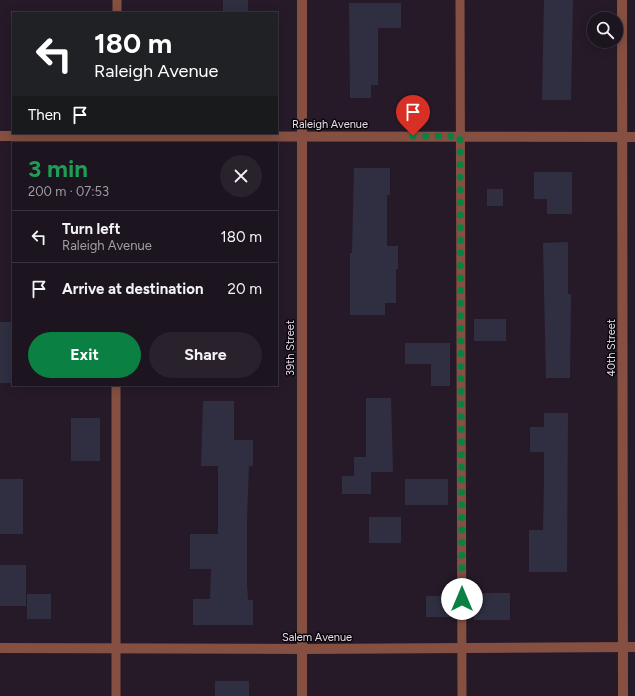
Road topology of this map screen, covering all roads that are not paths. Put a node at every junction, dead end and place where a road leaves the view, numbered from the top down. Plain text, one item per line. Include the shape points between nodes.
1 (118, 0) edge
2 (302, 0) edge
3 (460, 0) edge
4 (622, 0) edge
5 (117, 12) edge
6 (0, 136) edge
7 (302, 136) junction
8 (460, 136) junction
9 (117, 137) edge
10 (622, 137) junction
11 (635, 137) edge
12 (116, 386) edge
13 (116, 647) junction
14 (462, 647) junction
15 (623, 647) junction
16 (635, 647) edge
17 (0, 648) edge
18 (302, 649) junction
19 (116, 696) edge
20 (302, 696) edge
21 (462, 696) edge
22 (623, 696) edge

1 - 5 lane
2 - 7 street, 39th Street
3 - 8 lane
4 - 10 street, 40th Street
6 - 9 street, Raleigh Avenue
7 - 8 street, Raleigh Avenue
7 - 9 street, Raleigh Avenue
7 - 18 street, 39th Street
8 - 10 street, Raleigh Avenue
8 - 14 lane
10 - 11 street, Raleigh Avenue
10 - 15 street, 40th Street
12 - 13 lane
13 - 17 street, Salem Avenue
13 - 18 street, Salem Avenue
13 - 19 lane
14 - 15 street, Salem Avenue
14 - 18 street, Salem Avenue
14 - 21 lane
15 - 16 street, Salem Avenue
15 - 22 street, 40th Street
18 - 20 street, 39th Street

